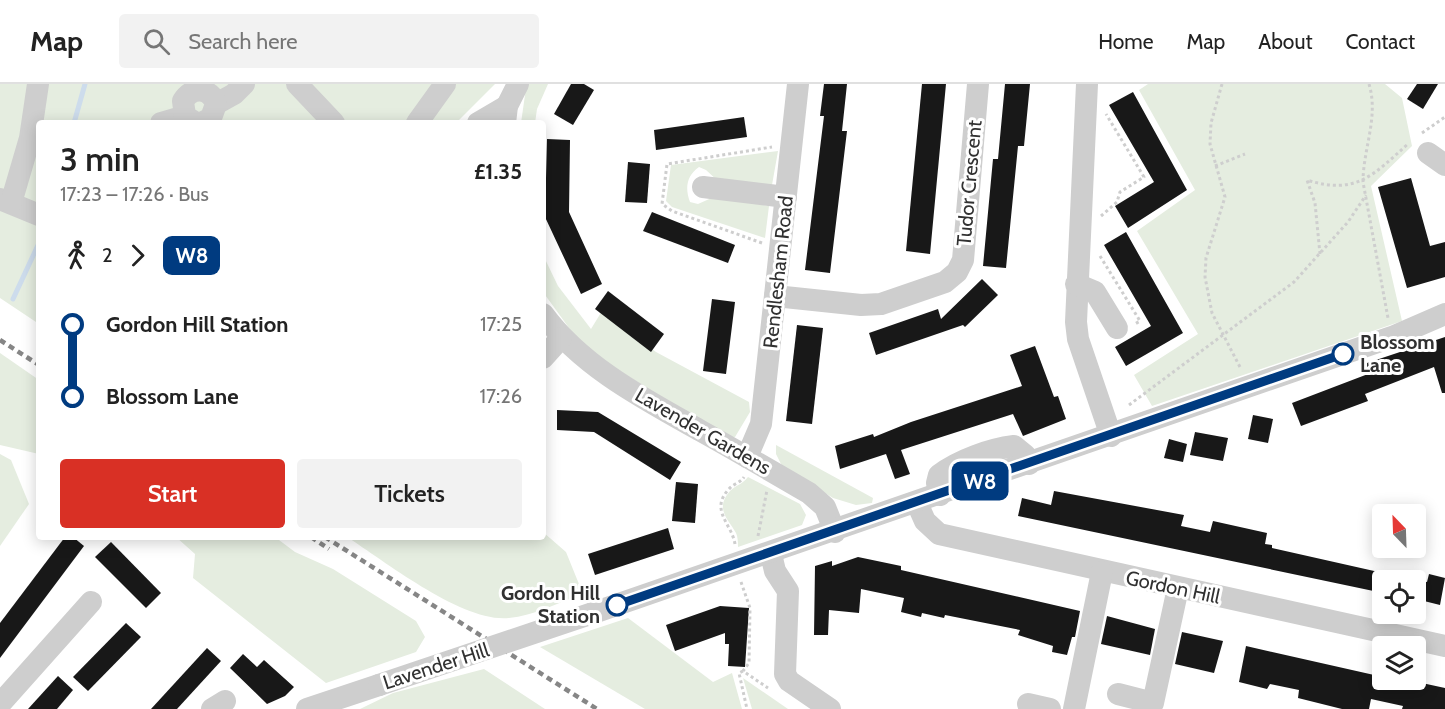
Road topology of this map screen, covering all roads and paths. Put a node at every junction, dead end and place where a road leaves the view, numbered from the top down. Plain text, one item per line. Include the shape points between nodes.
1 (38, 84) edge
2 (244, 84) edge
3 (297, 84) edge
4 (445, 84) edge
5 (518, 84) edge
6 (798, 84) edge
7 (978, 84) edge
8 (1087, 84) edge
9 (1222, 84) edge
10 (1369, 84) edge
11 (189, 88) edge
12 (216, 104) junction
13 (1104, 111) dead end
14 (506, 114) edge
15 (1445, 117) edge
16 (193, 120) edge
17 (200, 120) edge
18 (331, 120) edge
19 (419, 120) edge
20 (487, 120) edge
21 (1245, 154) dead end
22 (1215, 166) junction
23 (1363, 182) junction
24 (703, 187) dead end
25 (1366, 195) junction
26 (786, 196) junction
27 (6, 201) edge
28 (36, 214) edge
29 (1101, 217) dead end
30 (1098, 252) dead end
31 (1320, 254) junction
32 (1076, 284) junction
33 (775, 296) junction
34 (1445, 314) edge
35 (546, 318) edge
36 (1124, 327) joint
37 (1223, 335) junction
38 (1392, 337) junction
39 (561, 338) junction
40 (546, 355) edge
41 (1250, 386) junction
42 (1125, 409) dead end
43 (1111, 436) junction
44 (747, 463) junction
45 (768, 482) dead end
46 (917, 503) junction
47 (835, 532) junction
48 (763, 549) junction
49 (736, 550) dead end
50 (1102, 572) junction
51 (739, 578) dead end
52 (1178, 588) junction
53 (91, 603) dead end
54 (1445, 646) edge
55 (743, 671) junction
56 (772, 690) dead end
57 (1118, 694) dead end
58 (0, 704) edge
59 (307, 709) edge
60 (747, 709) edge
61 (830, 709) edge
62 (1074, 709) edge

1 - 27 street via 30,138
2 - 12 street
3 - 18 street
4 - 19 street
5 - 14 street
6 - 26 street, Rendlesham Road
7 - 33 street, Tudor Crescent via 963,260 957,272 945,282 880,304
8 - 32 street
9 - 22 path via 1210,123
10 - 23 path via 1373,109
11 - 12 street via 207,92
11 - 16 street via 183,101
12 - 17 street via 211,118
13 - 29 path via 1144,177 1120,192 1117,202
14 - 20 street
15 - 23 path
21 - 22 path
22 - 37 path via 1225,198 1206,258 1205,277 1212,313
23 - 25 path
23 - 31 path via 1336,186 1307,180 1315,203
24 - 26 street
25 - 31 path
25 - 38 path
26 - 33 street, Rendlesham Road
27 - 28 street
30 - 36 path via 1140,321
31 - 37 path via 1294,282
32 - 36 street via 1095,292
32 - 43 street via 1078,339
33 - 44 street, Rendlesham Road via 761,424
34 - 38 street, Lavender Hill
35 - 39 street, Lavender Gardens
37 - 41 path
37 - 42 path
38 - 41 street, Lavender Hill
39 - 40 street
39 - 44 street, Lavender Gardens via 597,368
41 - 43 street, Lavender Hill
43 - 46 street, Lavender Hill
44 - 47 street, Lavender Gardens via 819,501
44 - 49 path via 741,482 729,489 720,507 722,518 734,535
45 - 48 path
46 - 47 street, Lavender Hill
46 - 50 street, Gordon Hill via 925,521 939,534
47 - 48 street, Lavender Hill
48 - 59 street, Lavender Hill, bridge via 593,613
48 - 61 street via 788,591 785,674 789,681
50 - 52 street, Gordon Hill
50 - 62 street
51 - 55 path via 750,608 749,663
52 - 54 street, Gordon Hill
52 - 57 street via 1153,702
53 - 58 street
55 - 56 path
55 - 60 path via 739,673

